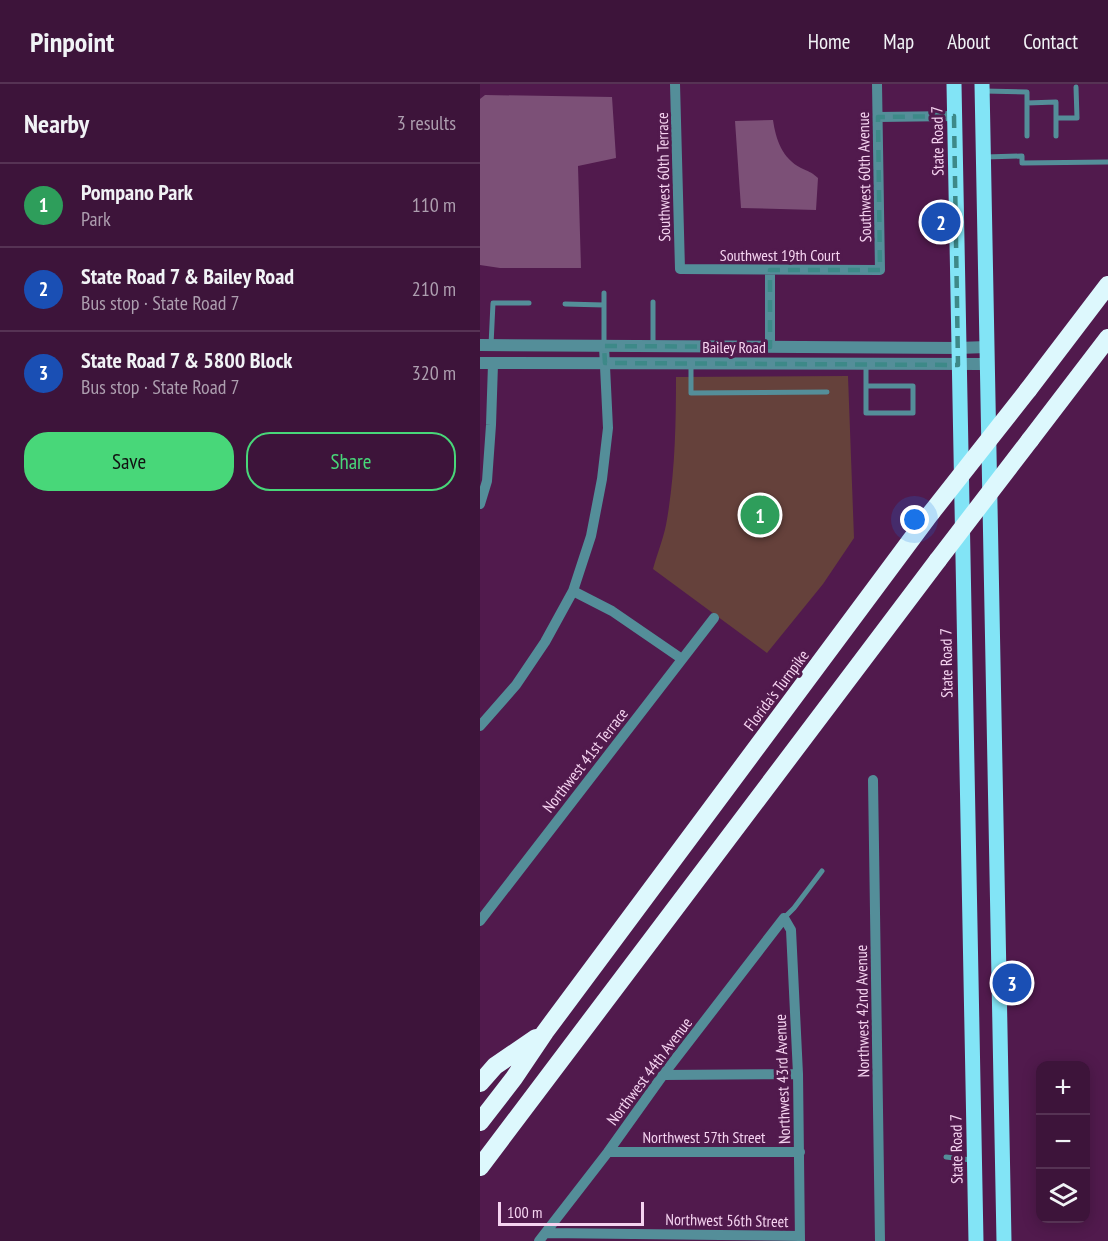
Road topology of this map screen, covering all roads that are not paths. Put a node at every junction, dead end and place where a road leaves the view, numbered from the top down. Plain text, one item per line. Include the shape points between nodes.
1 (675, 84) edge
2 (878, 84) edge
3 (954, 84) edge
4 (1027, 84) edge
5 (1076, 87) dead end
6 (982, 88) edge
7 (1027, 92) junction
8 (1027, 103) junction
9 (954, 116) junction
10 (878, 117) junction
11 (1056, 118) junction
12 (1027, 136) dead end
13 (1056, 136) dead end
14 (984, 157) junction
15 (1108, 162) edge
16 (680, 270) joint
17 (770, 270) junction
18 (880, 270) joint
19 (1108, 285) edge
20 (604, 293) dead end
21 (653, 302) dead end
22 (529, 303) dead end
23 (565, 304) dead end
24 (604, 305) junction
25 (1108, 338) edge
26 (486, 345) edge
27 (604, 346) junction
28 (653, 346) junction
29 (691, 346) junction
30 (770, 346) junction
31 (987, 347) junction
32 (958, 348) junction
33 (605, 363) junction
34 (691, 363) junction
35 (486, 364) edge
36 (866, 364) junction
37 (987, 364) junction
38 (958, 365) junction
39 (866, 386) junction
40 (827, 392) dead end
41 (480, 504) edge
42 (573, 591) junction
43 (714, 618) dead end
44 (682, 659) junction
45 (480, 726) edge
46 (873, 780) dead end
47 (822, 872) dead end
48 (784, 918) junction
49 (480, 921) edge
50 (545, 1032) junction
51 (798, 1074) junction
52 (663, 1075) junction
53 (480, 1083) edge
54 (480, 1122) edge
55 (608, 1152) junction
56 (800, 1152) junction
57 (946, 1157) dead end
58 (974, 1161) junction
59 (480, 1167) edge
60 (542, 1237) edge
61 (800, 1238) edge
62 (880, 1241) edge
63 (976, 1241) edge
64 (1004, 1241) edge

1 - 16 street, Southwest 60th Terrace
2 - 10 street, Southwest 60th Avenue
3 - 9 main road, State Road 7
4 - 7 lane
5 - 11 lane via 1077,118
6 - 7 lane
6 - 14 main road
7 - 8 lane
8 - 11 lane via 1056,102
8 - 12 lane
9 - 10 street
9 - 32 main road, State Road 7
10 - 18 street, Southwest 60th Avenue
11 - 13 lane
14 - 15 lane via 1022,156 1022,163
14 - 31 main road
16 - 17 street, Southwest 19th Court
17 - 18 street, Southwest 19th Court
17 - 30 street
19 - 50 highway, Florida's Turnpike, bridge via 931,513
20 - 24 lane
21 - 28 lane
22 - 26 lane via 493,303
23 - 24 lane
24 - 27 lane
25 - 59 highway, bridge
26 - 27 street, Bailey Road
27 - 28 street, Bailey Road
27 - 33 street
28 - 29 street, Bailey Road
29 - 30 street, Bailey Road
29 - 34 street
30 - 32 street, Bailey Road
31 - 32 street, Bailey Road
31 - 37 main road
32 - 38 main road, State Road 7
33 - 34 street, Bailey Road
33 - 35 street, Bailey Road
33 - 42 street via 608,428 602,479 591,536
34 - 36 street, Bailey Road
34 - 40 lane via 691,393
35 - 41 street via 491,424 487,481
36 - 38 street, Bailey Road
36 - 39 lane
37 - 38 street, Bailey Road
37 - 64 main road
38 - 58 main road, State Road 7
39 - 39 lane via 866,413 914,413 913,386
42 - 44 street via 612,611
42 - 45 street via 516,685
43 - 44 street, Northwest 41st Terrace
44 - 49 street, Northwest 41st Terrace
46 - 62 street, Northwest 42nd Avenue
47 - 48 lane
48 - 51 street, Northwest 43rd Avenue via 791,930
48 - 52 street, Northwest 44th Avenue
50 - 53 highway via 495,1066
50 - 54 highway, Florida's Turnpike
51 - 52 street
51 - 56 street, Northwest 43rd Avenue
52 - 55 street, Northwest 44th Avenue
55 - 56 street, Northwest 57th Street
55 - 60 street, Northwest 44th Avenue
56 - 61 street, Northwest 43rd Avenue
57 - 58 lane
58 - 63 main road, State Road 7
60 - 61 street, Northwest 56th Street

